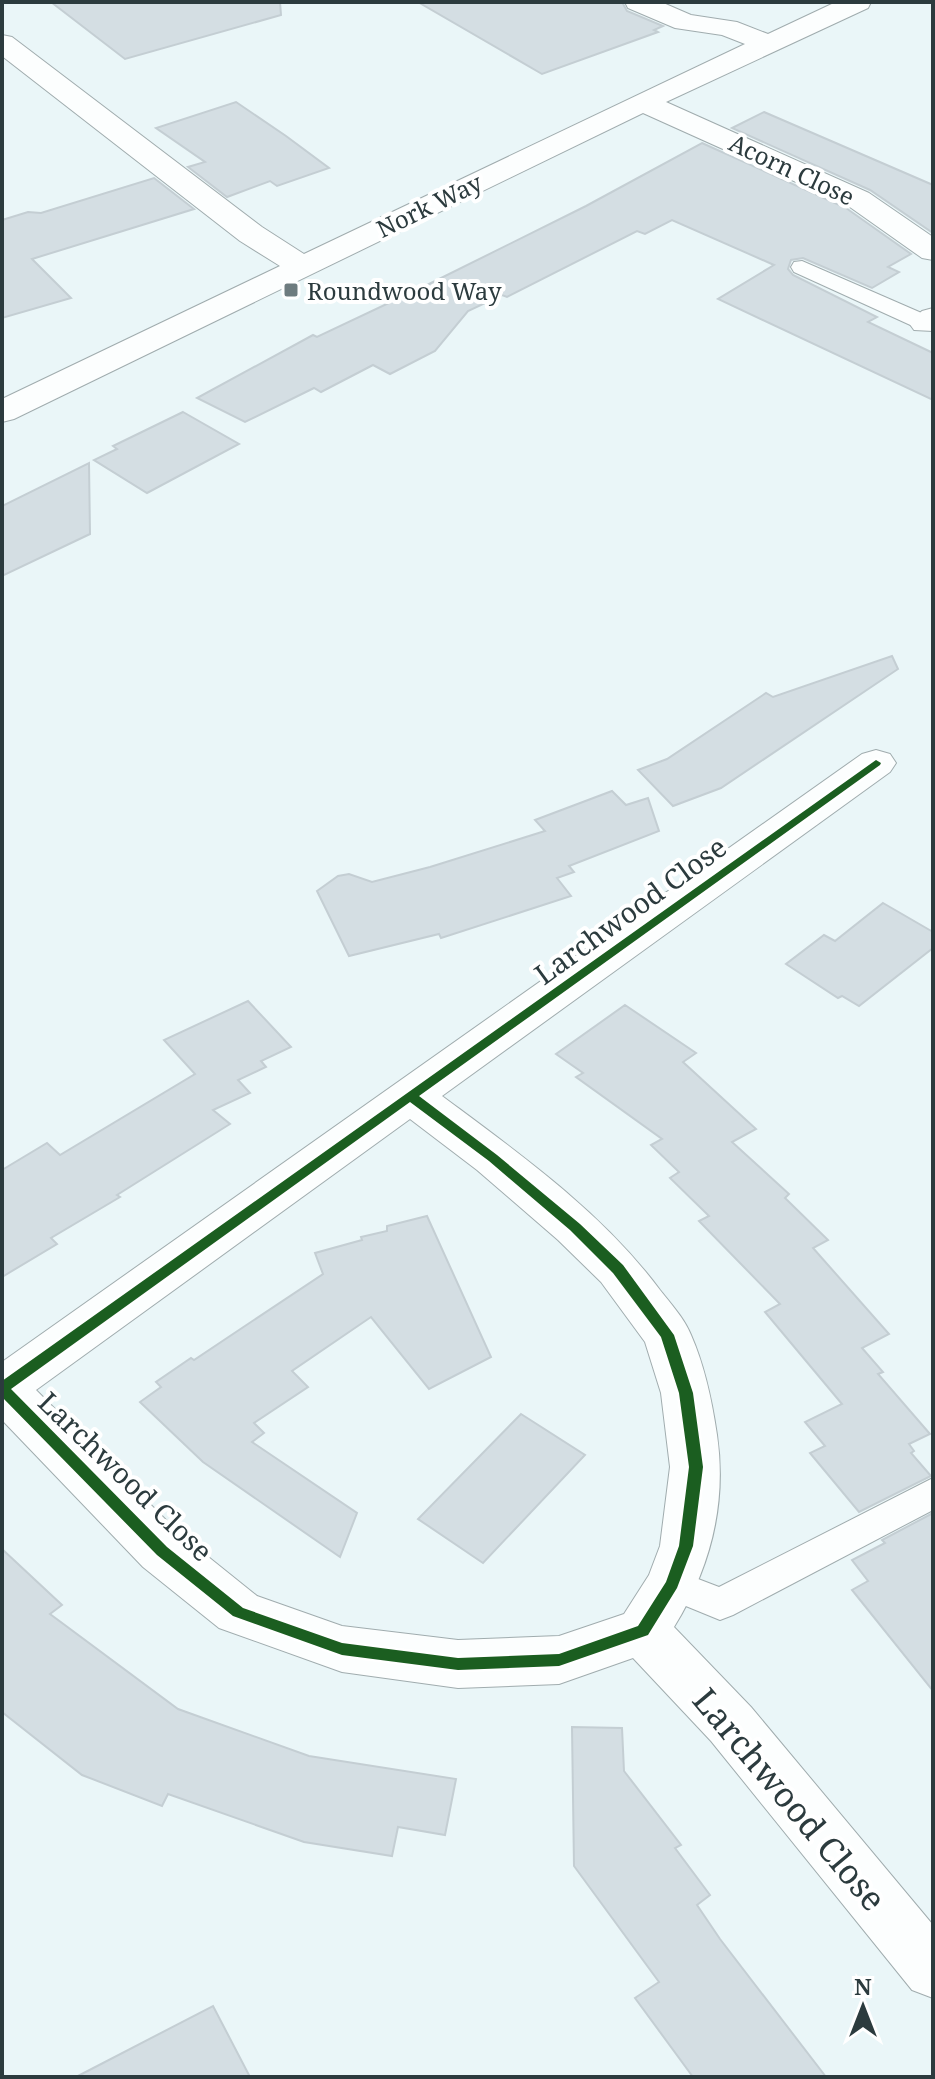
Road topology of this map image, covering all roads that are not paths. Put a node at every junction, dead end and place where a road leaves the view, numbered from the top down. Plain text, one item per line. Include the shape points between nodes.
1 (638, 2) edge
2 (858, 2) edge
3 (2, 43) edge
4 (767, 43) junction
5 (643, 102) junction
6 (933, 251) edge
7 (303, 267) junction
8 (802, 267) dead end
9 (929, 320) edge
10 (2, 412) edge
11 (876, 763) dead end
12 (412, 1097) junction
13 (2, 1388) edge
14 (933, 1493) edge
15 (672, 1584) junction
16 (643, 1631) junction
17 (933, 1970) edge

1 - 4 street via 685,22 727,28
2 - 4 street, Nork Way
3 - 7 street via 251,234
4 - 5 street, Nork Way
5 - 6 street, Acorn Close via 858,199
5 - 7 street, Nork Way
7 - 10 street, Nork Way
8 - 9 lane
11 - 12 street, Larchwood Close
12 - 13 street, Larchwood Close
12 - 15 street via 575,1227 618,1269 667,1335 686,1393 696,1467 686,1546
13 - 16 street, Larchwood Close via 162,1551 238,1612 342,1649 458,1664 559,1660
14 - 15 lane via 720,1604
15 - 16 street
16 - 17 street, Larchwood Close via 731,1724

